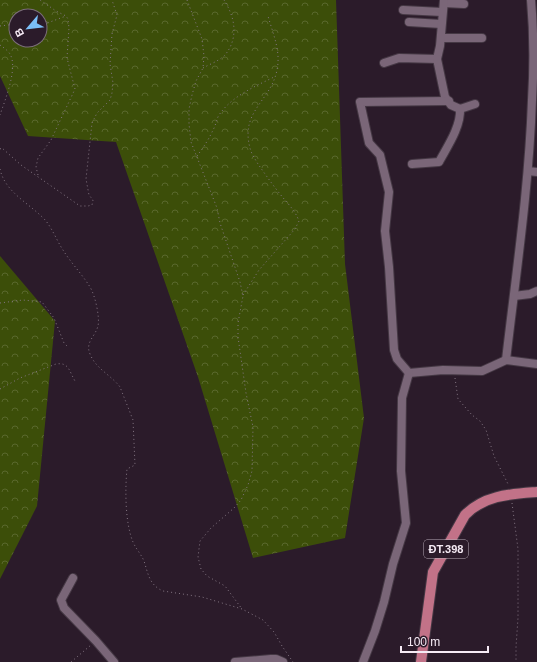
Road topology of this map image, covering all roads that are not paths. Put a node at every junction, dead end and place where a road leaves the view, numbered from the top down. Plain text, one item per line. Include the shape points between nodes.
1 (531, 0) edge
2 (444, 2) edge
3 (464, 4) dead end
4 (403, 10) dead end
5 (442, 12) junction
6 (409, 22) dead end
7 (441, 24) junction
8 (440, 38) junction
9 (482, 38) dead end
10 (437, 59) junction
11 (384, 63) dead end
12 (449, 102) junction
13 (476, 104) dead end
14 (460, 109) junction
15 (534, 128) edge
16 (412, 164) dead end
17 (528, 171) junction
18 (537, 172) edge
19 (537, 291) edge
20 (514, 296) junction
21 (506, 360) junction
22 (537, 364) edge
23 (409, 373) junction
24 (537, 492) edge
25 (73, 578) dead end
26 (114, 662) edge
27 (235, 662) edge
28 (283, 662) edge
29 (363, 662) edge
30 (422, 662) edge

1 - 15 street via 534,28
2 - 3 street
2 - 5 street
4 - 5 street
5 - 7 street
6 - 7 street
7 - 8 street
8 - 9 street
8 - 10 street
10 - 11 street via 398,58
10 - 12 street
12 - 14 street
12 - 23 street via 360,102 369,143 380,155 389,192 385,231 394,350 397,359
13 - 14 street
14 - 16 street via 461,114 453,137 439,162
15 - 17 street
17 - 18 street
17 - 20 street
19 - 20 street
20 - 21 street
21 - 22 street
21 - 23 street via 482,371 443,370
23 - 29 street via 402,405 401,471 406,523 382,610
24 - 30 main road, ĐT.398 via 485,500 471,509 461,522 433,572
25 - 26 street via 61,600 64,608
27 - 28 street via 271,658

